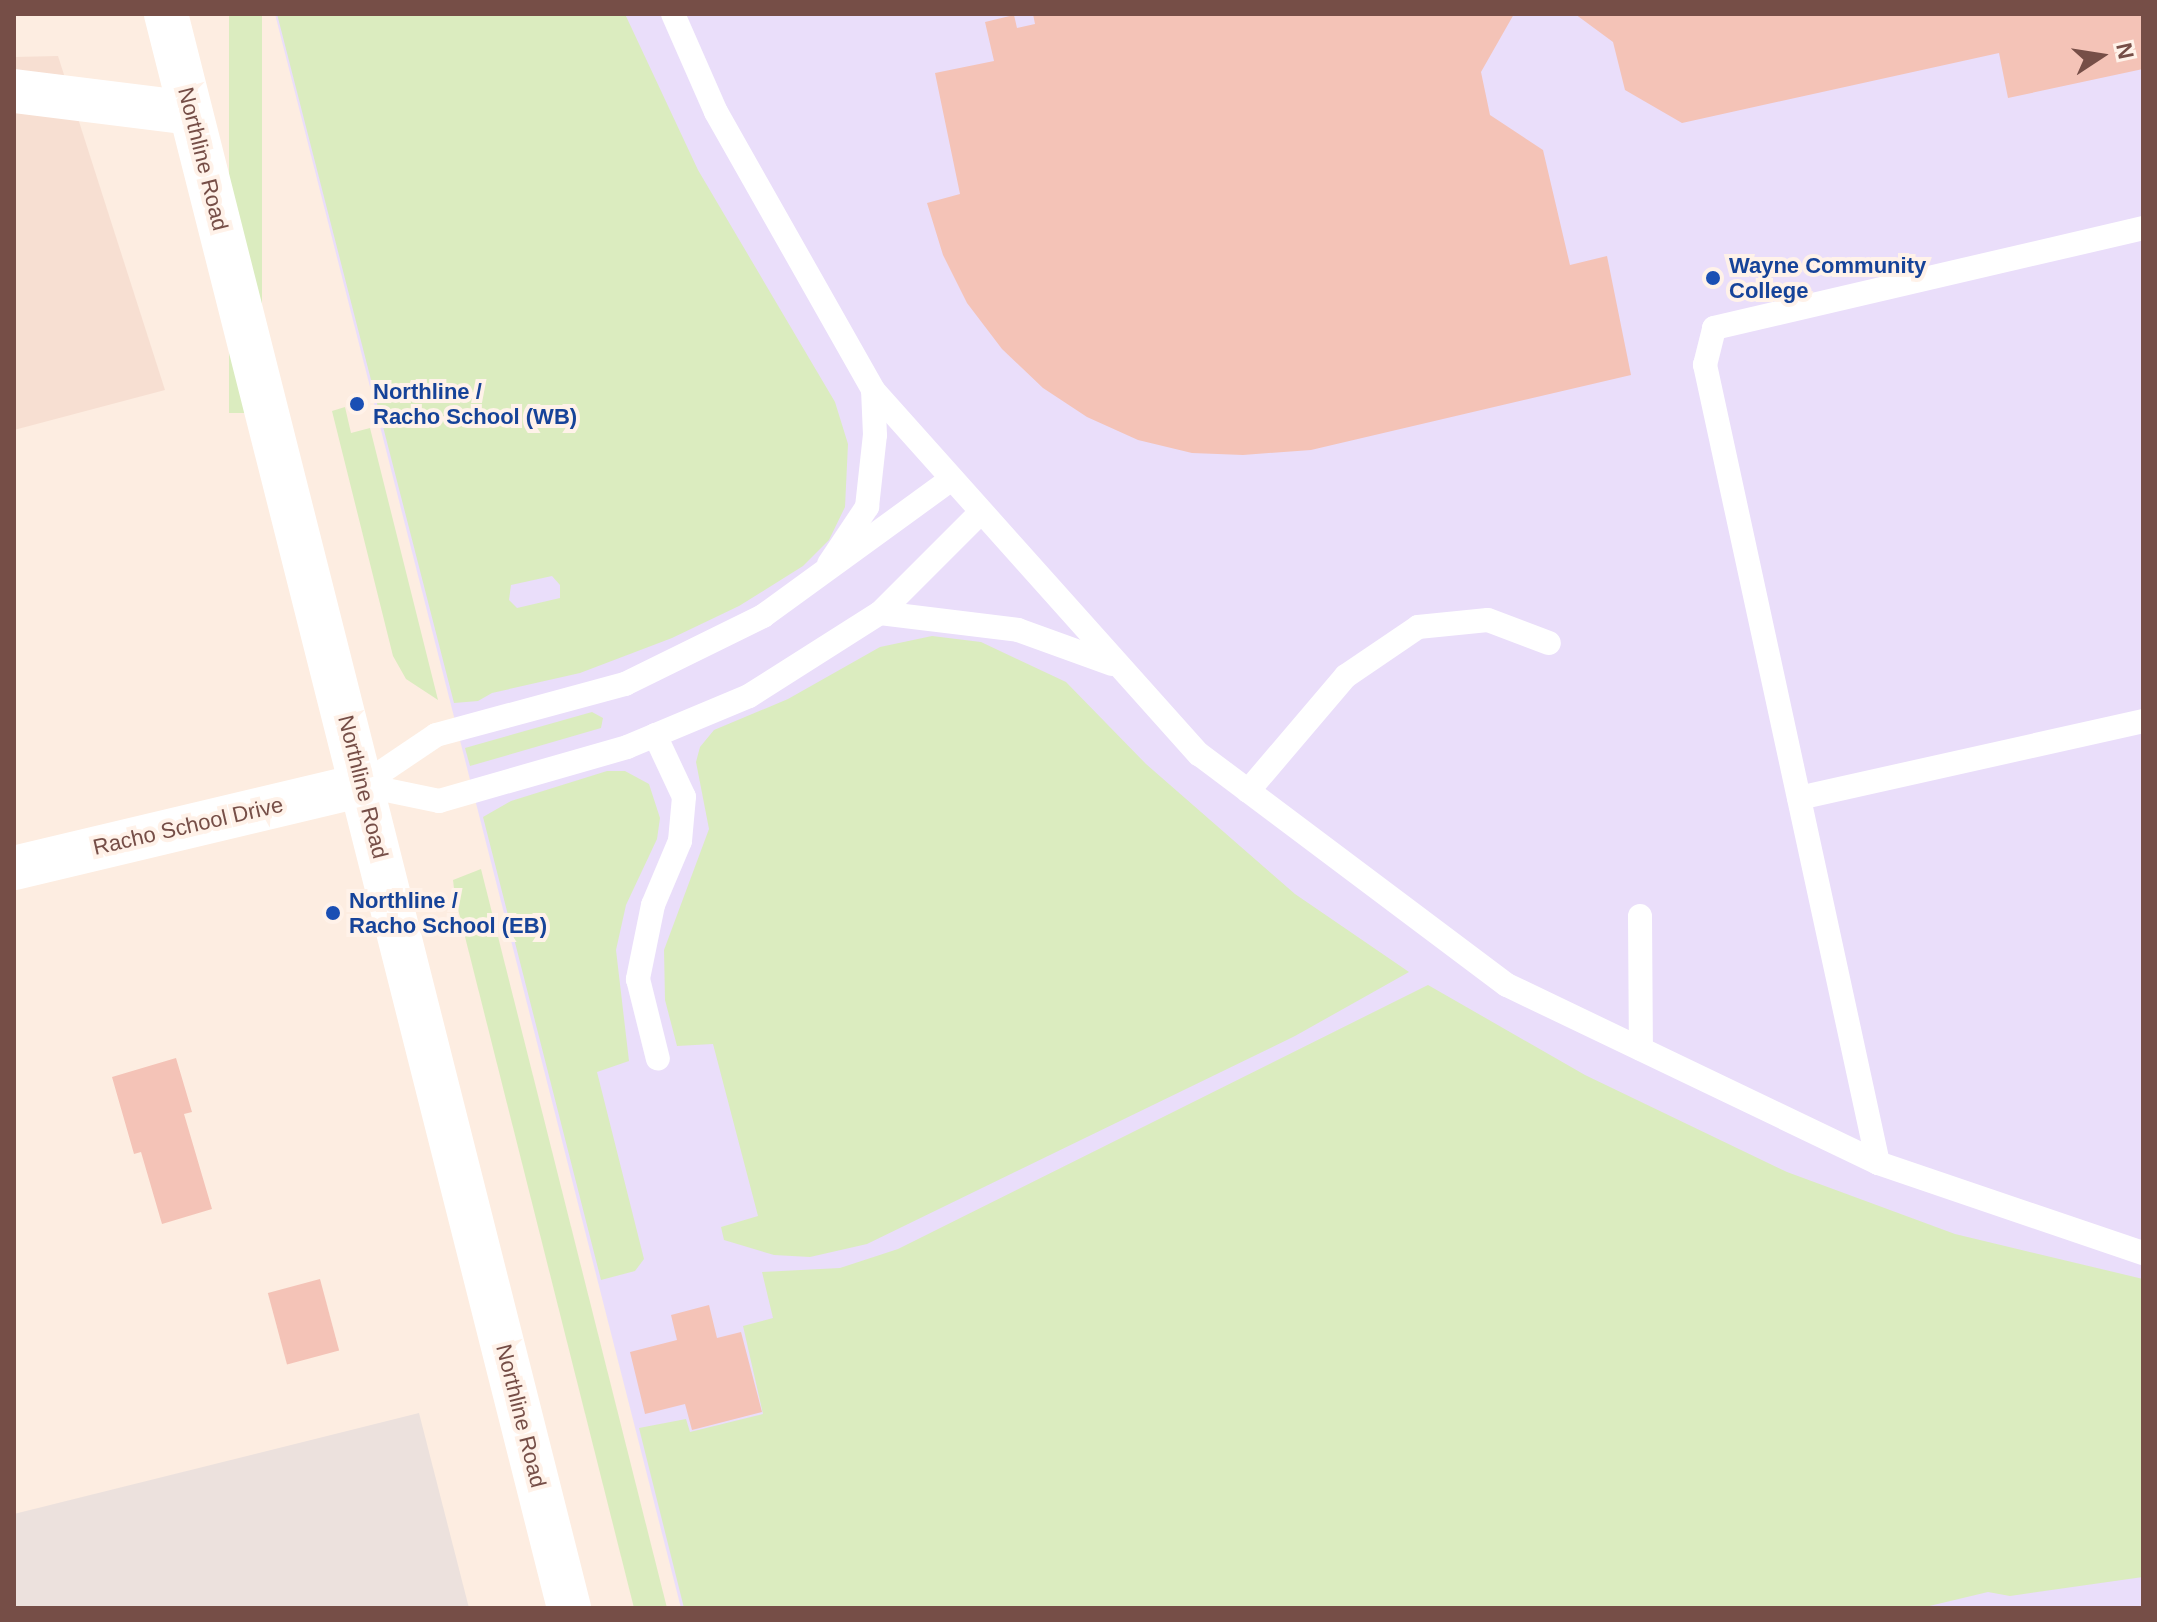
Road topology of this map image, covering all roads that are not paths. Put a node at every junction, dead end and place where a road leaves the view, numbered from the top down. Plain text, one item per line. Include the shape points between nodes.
1 (166, 14) edge
2 (673, 14) edge
3 (14, 91) edge
4 (191, 113) junction
5 (2143, 228) edge
6 (873, 390) junction
7 (949, 481) junction
8 (979, 514) junction
9 (821, 576) junction
10 (880, 613) junction
11 (1549, 643) dead end
12 (1118, 667) junction
13 (2143, 721) edge
14 (655, 735) junction
15 (362, 785) junction
16 (1248, 791) junction
17 (1799, 798) junction
18 (14, 868) edge
19 (1640, 916) dead end
20 (1641, 1049) junction
21 (658, 1059) dead end
22 (1878, 1163) junction
23 (2143, 1253) edge
24 (569, 1608) edge

1 - 4 main road, Northline Road
2 - 6 lane via 716,112
3 - 4 main road
4 - 15 main road, Northline Road
5 - 17 lane via 1714,328 1705,365
6 - 7 lane
6 - 9 lane via 875,435 867,507
7 - 8 lane
7 - 9 lane
8 - 10 lane
8 - 12 lane
9 - 15 lane via 763,616 625,684 436,735
10 - 12 lane via 1018,630
10 - 14 lane via 749,696
11 - 16 lane via 1488,620 1418,627 1346,676
12 - 16 lane via 1199,754
13 - 17 lane
14 - 15 lane via 439,801
14 - 21 lane via 684,797 680,841 653,905 638,979
15 - 18 main road, Racho School Drive
15 - 24 main road, Northline Road
16 - 20 lane via 1507,985
17 - 22 lane
19 - 20 lane
20 - 22 lane
22 - 23 lane

